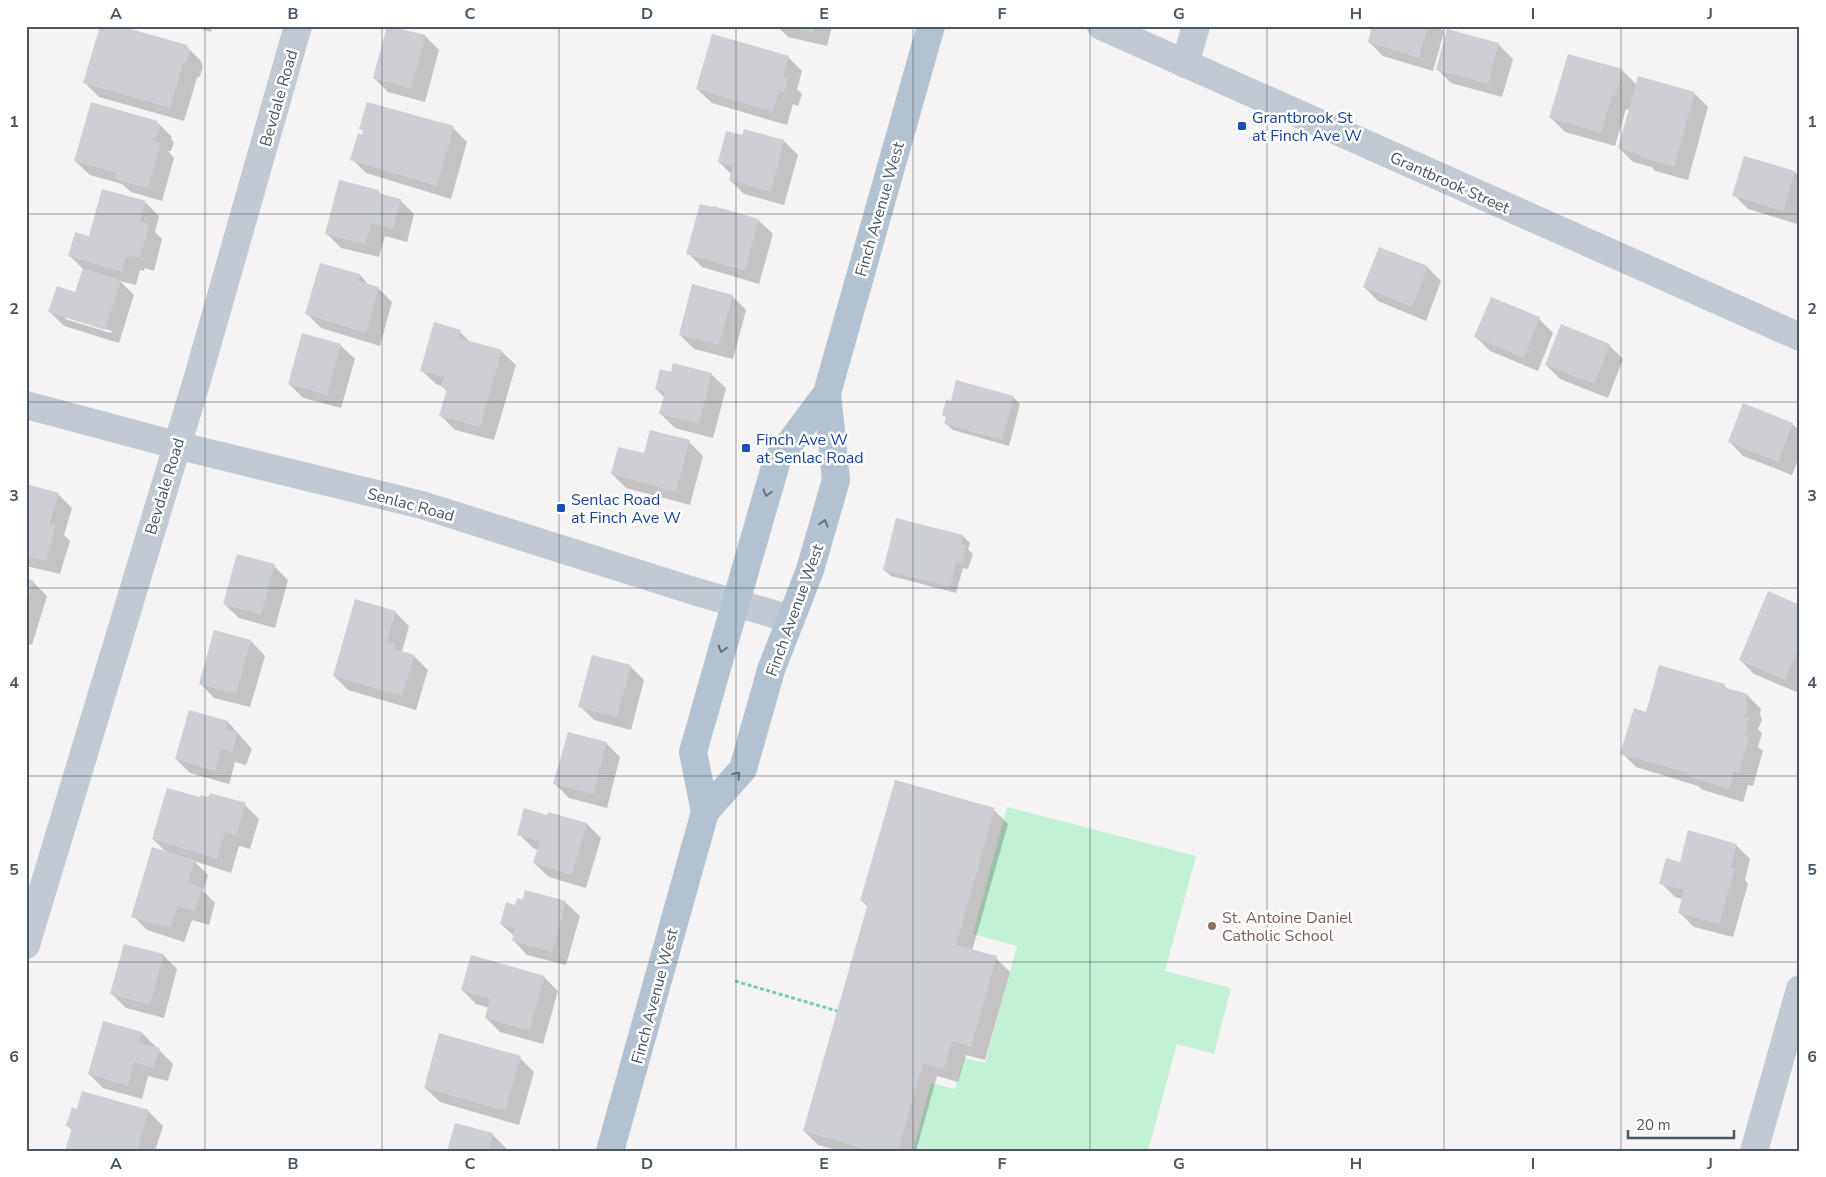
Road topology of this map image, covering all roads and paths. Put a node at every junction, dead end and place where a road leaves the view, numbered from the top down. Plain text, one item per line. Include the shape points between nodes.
1 (298, 26) edge
2 (931, 26) edge
3 (1100, 26) edge
4 (1196, 26) edge
5 (1185, 64) junction
6 (1800, 337) edge
7 (827, 393) junction
8 (26, 405) edge
9 (176, 445) junction
10 (736, 602) junction
11 (791, 619) junction
12 (705, 812) junction
13 (26, 945) edge
14 (735, 981) dead end
15 (1800, 989) edge
16 (837, 1011) dead end
17 (610, 1151) edge
18 (1754, 1151) edge

1 - 9 street, Bevdale Road
2 - 7 main road, Finch Avenue West
3 - 5 street, Grantbrook Street
4 - 5 street
5 - 6 street, Grantbrook Street
7 -> 10 main road, Finch Avenue West via 777,460
11 -> 7 main road, Finch Avenue West via 810,570 836,480
8 - 9 street, Senlac Road
9 - 10 street, Senlac Road via 422,505
9 - 13 street, Bevdale Road
10 - 11 street, Senlac Road
10 -> 12 main road, Finch Avenue West via 693,752
12 -> 11 main road, Finch Avenue West via 743,769 771,670
12 - 17 main road, Finch Avenue West
14 - 16 path
15 - 18 street

